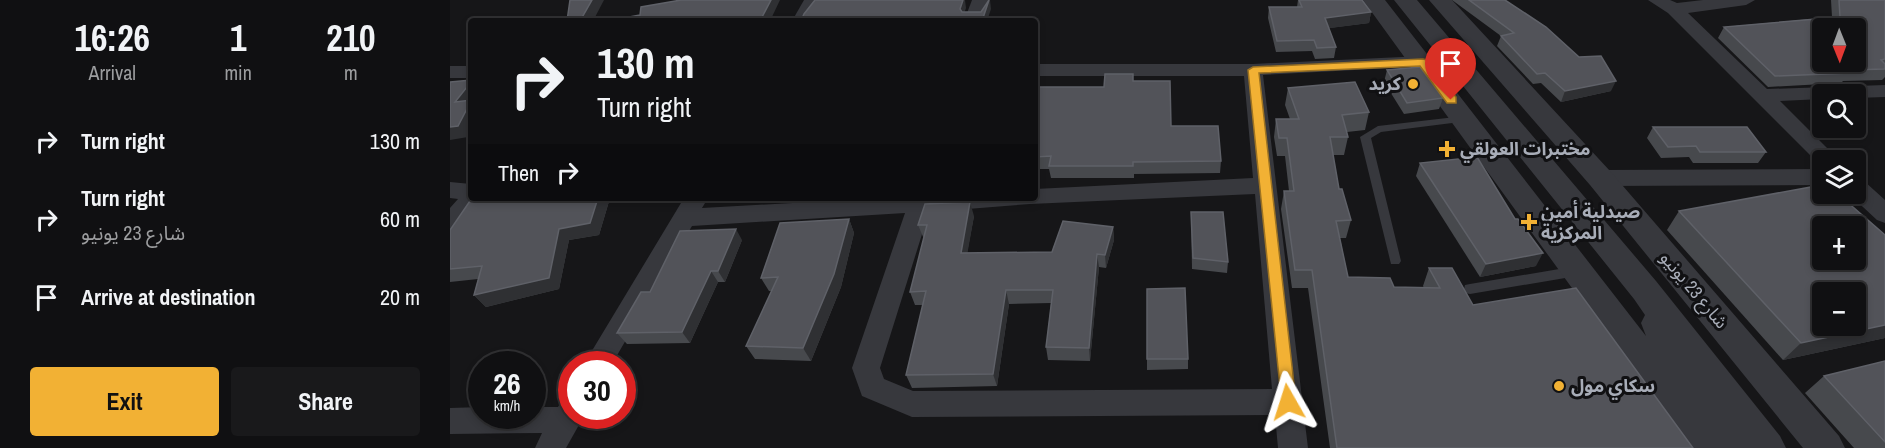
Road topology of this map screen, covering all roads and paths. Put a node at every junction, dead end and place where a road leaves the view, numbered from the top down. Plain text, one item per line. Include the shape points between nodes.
1 (813, 0) edge
2 (981, 0) edge
3 (1374, 0) edge
4 (1405, 0) edge
5 (1440, 0) edge
6 (1746, 0) edge
7 (1665, 4) edge
8 (803, 18) edge
9 (974, 18) edge
10 (1423, 62) junction
11 (1038, 70) edge
12 (1253, 70) junction
13 (450, 72) edge
14 (468, 72) edge
15 (1885, 92) edge
16 (1763, 95) junction
17 (1466, 119) junction
18 (1818, 150) edge
19 (1812, 177) edge
20 (1600, 178) junction
21 (1264, 186) junction
22 (450, 190) edge
23 (468, 192) edge
24 (1866, 196) edge
25 (1038, 197) edge
26 (470, 201) edge
27 (961, 201) edge
28 (920, 203) junction
29 (690, 208) edge
30 (1885, 214) edge
31 (450, 223) edge
32 (1395, 261) dead end
33 (1578, 271) junction
34 (1470, 289) dead end
35 (1645, 290) junction
36 (606, 351) edge
37 (1288, 402) junction
38 (558, 416) edge
39 (450, 421) edge
40 (560, 429) edge
41 (550, 448) edge
42 (1293, 448) edge
43 (1710, 448) edge
44 (1736, 448) edge
45 (1767, 448) edge
46 (1805, 448) edge
47 (1826, 448) edge

1 - 8 street
2 - 9 street
3 - 10 street
4 - 35 street
5 - 20 street, شارع 23 يونيو
6 - 7 street
7 - 16 street
10 - 12 street
10 - 17 street
11 - 12 street
12 - 21 street
13 - 14 street
15 - 16 street
16 - 18 street
17 - 32 lane via 1378,129 1365,137
17 - 33 street
19 - 20 street
20 - 47 street, شارع 23 يونيو
21 - 25 street
21 - 37 street
22 - 23 street
24 - 30 street
26 - 31 street
27 - 28 street
28 - 29 street
28 - 37 street via 866,368 872,387 912,404
29 - 36 street
33 - 34 lane
33 - 43 street
35 - 44 street via 1674,365
35 - 45 street
35 - 46 street via 1731,356
37 - 42 street
38 - 39 street
40 - 41 street

